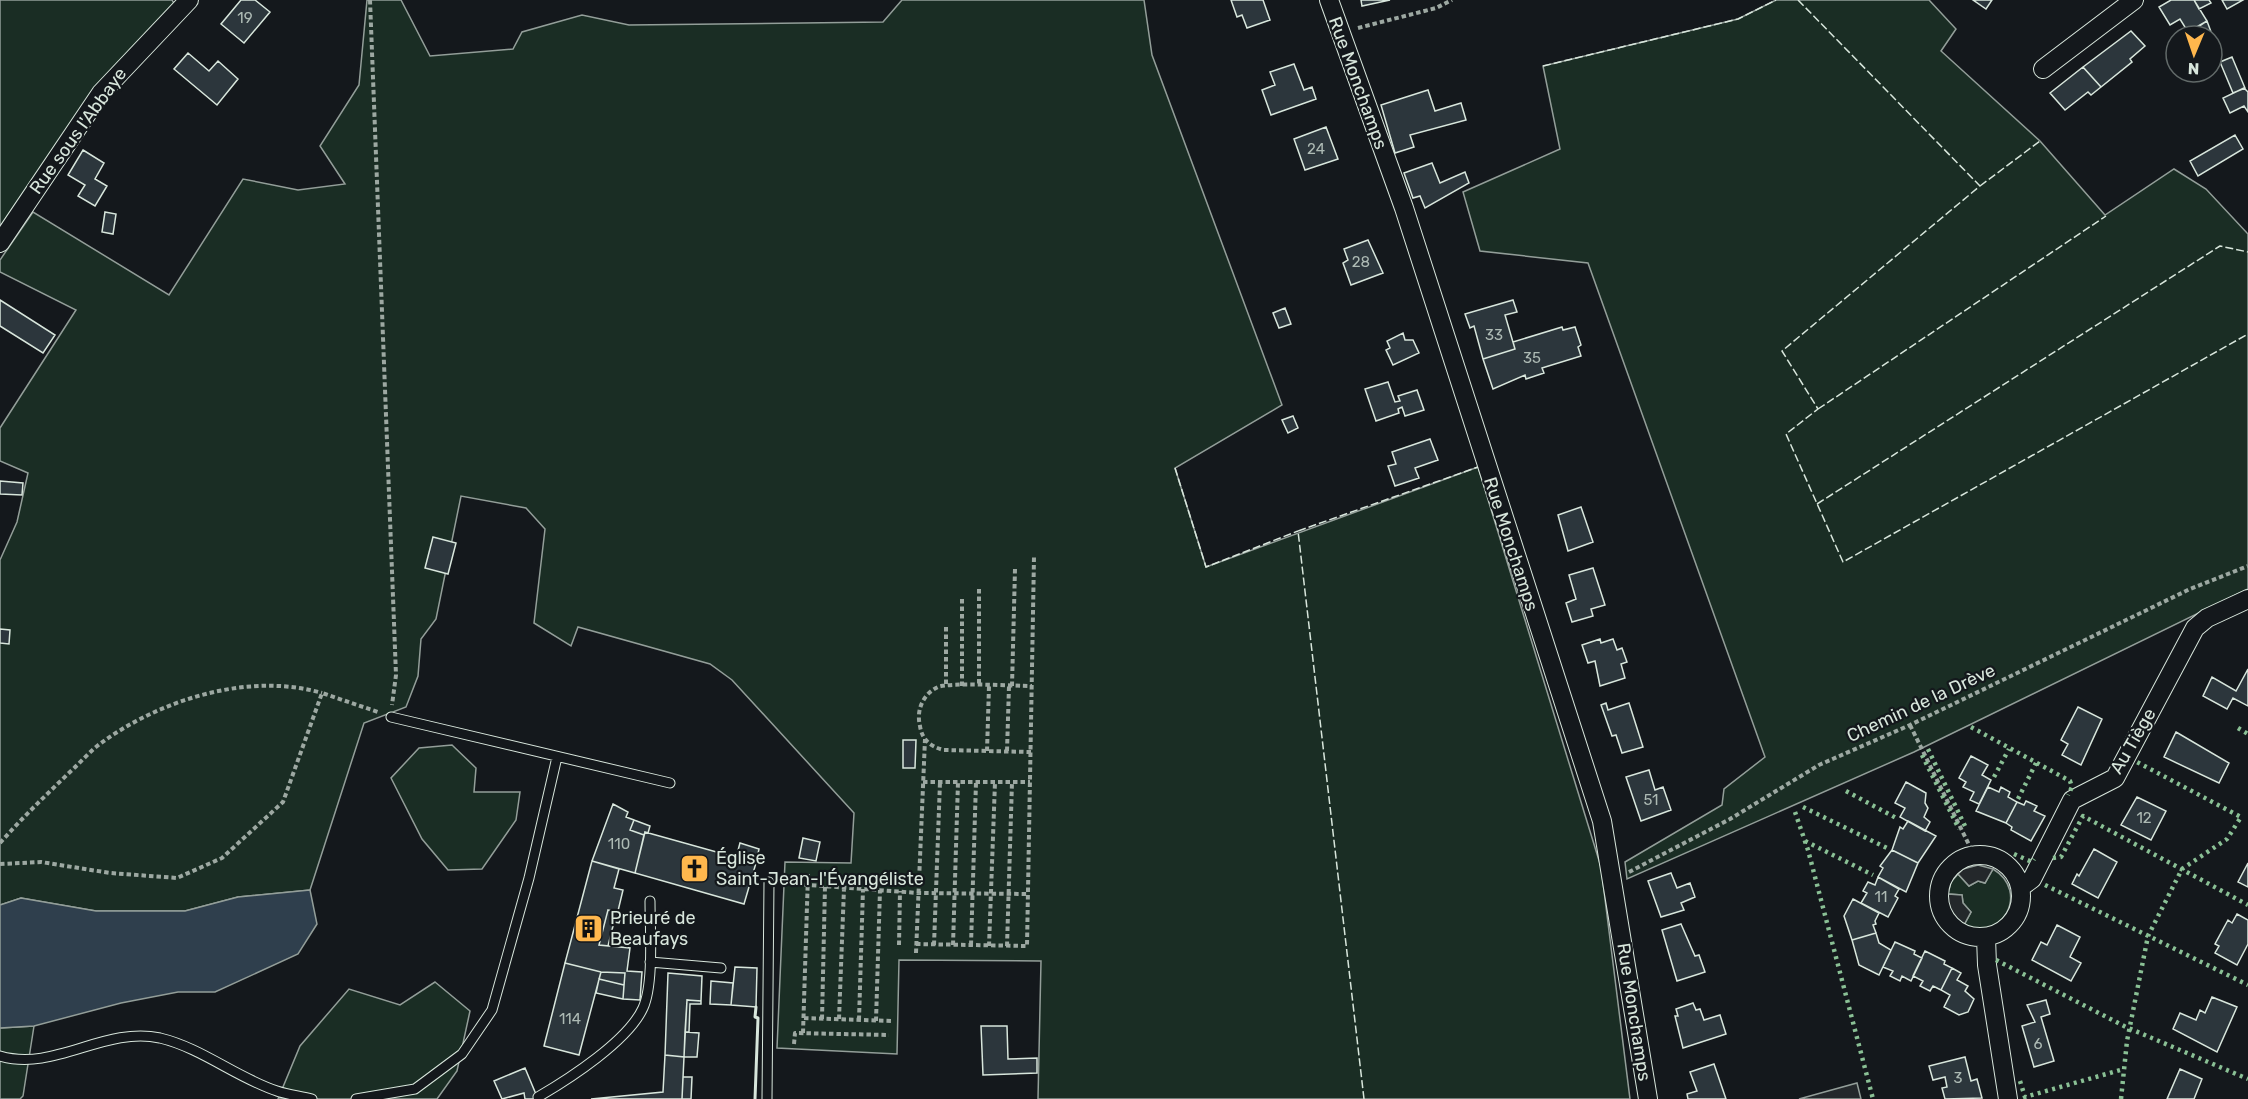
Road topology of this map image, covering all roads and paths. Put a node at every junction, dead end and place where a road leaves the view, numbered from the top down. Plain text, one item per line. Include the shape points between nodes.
1 (189, 0) edge
2 (370, 0) edge
3 (1329, 0) edge
4 (1452, 0) edge
5 (2134, 0) edge
6 (1338, 32) junction
7 (2043, 69) dead end
8 (0, 243) edge
9 (1034, 556) dead end
10 (2248, 566) edge
11 (1015, 569) dead end
12 (979, 589) dead end
13 (962, 596) dead end
14 (2248, 599) edge
15 (946, 627) dead end
16 (946, 686) junction
17 (962, 686) junction
18 (979, 686) junction
19 (989, 686) junction
20 (1010, 686) junction
21 (1032, 686) junction
22 (322, 693) junction
23 (391, 717) junction
24 (1910, 725) junction
25 (925, 739) junction
26 (987, 751) junction
27 (1007, 751) junction
28 (1031, 752) junction
29 (557, 757) junction
30 (923, 782) junction
31 (939, 782) junction
32 (958, 782) junction
33 (976, 782) junction
34 (995, 782) junction
35 (1012, 782) junction
36 (1030, 782) junction
37 (670, 783) dead end
38 (0, 843) edge
39 (1974, 855) junction
40 (0, 864) edge
41 (808, 874) dead end
42 (1613, 881) junction
43 (769, 882) joint
44 (808, 885) junction
45 (825, 886) junction
46 (2020, 886) junction
47 (844, 888) junction
48 (863, 889) junction
49 (880, 890) junction
50 (900, 891) junction
51 (918, 893) junction
52 (935, 893) junction
53 (955, 893) junction
54 (972, 893) junction
55 (991, 893) junction
56 (1008, 893) junction
57 (1028, 894) junction
58 (650, 901) dead end
59 (1986, 937) junction
60 (916, 944) junction
61 (899, 945) dead end
62 (934, 945) junction
63 (952, 945) junction
64 (971, 945) junction
65 (989, 945) junction
66 (1007, 946) junction
67 (916, 953) dead end
68 (650, 962) junction
69 (721, 968) dead end
70 (804, 1018) junction
71 (822, 1019) junction
72 (839, 1019) junction
73 (859, 1020) junction
74 (876, 1021) junction
75 (891, 1021) dead end
76 (803, 1033) junction
77 (889, 1035) dead end
78 (794, 1044) dead end
79 (0, 1056) edge
80 (538, 1097) dead end
81 (312, 1099) edge
82 (356, 1099) edge
83 (767, 1099) edge
84 (1648, 1099) edge
85 (2008, 1099) edge

1 - 8 street, Rue sous l'Abbaye via 101,93
2 - 23 path via 396,675
3 - 6 street, Rue Monchamps
4 - 6 path via 1436,8
5 - 7 street
6 - 42 street, Rue Monchamps via 1404,208 1602,820
9 - 21 path
10 - 24 path, Chemin de la Drève
11 - 20 path
12 - 18 path
13 - 17 path
14 - 46 street, Au Tiège via 2207,618 2195,628 2115,778 2072,800 2032,879
15 - 16 path
16 - 17 path
16 - 25 path via 922,701 918,714
17 - 18 path
18 - 19 path
19 - 20 path
19 - 26 path
20 - 21 path
20 - 27 path
21 - 28 path
22 - 23 path
22 - 38 path via 296,686 242,686 150,714 100,743
22 - 40 path via 283,802 222,858 177,878 41,862
23 - 29 lane
24 - 39 path
24 - 42 path, Chemin de la Drève via 1819,765 1730,819
25 - 26 path via 944,750
25 - 30 path
26 - 27 path
27 - 28 path
28 - 36 path
29 - 37 lane
29 - 82 lane via 492,1010 462,1054 415,1089
30 - 31 path
30 - 51 path
31 - 32 path
31 - 52 path
32 - 33 path
32 - 53 path
33 - 34 path
33 - 54 path
34 - 35 path
34 - 55 path
35 - 36 path
35 - 56 path
36 - 57 path
39 - 46 street via 1996,858 2012,869
39 - 59 street via 1959,859 1945,872 1938,890 1940,910 1950,926 1967,936
41 - 44 path
42 - 84 street, Rue Monchamps
43 - 44 path
43 - 83 lane
44 - 45 path
44 - 70 path
45 - 47 path
45 - 71 path
46 - 59 street via 2021,903 2014,919 2002,931
47 - 48 path
47 - 72 path
48 - 49 path
48 - 73 path
49 - 50 path
49 - 74 path
50 - 51 path
50 - 61 path
51 - 52 path
51 - 60 path
52 - 53 path
52 - 62 path
53 - 54 path
53 - 63 path
54 - 55 path
54 - 64 path
55 - 56 path
55 - 65 path
56 - 57 path
56 - 66 path
57 - 66 path via 1027,946
58 - 68 lane
59 - 85 street
60 - 62 path
60 - 67 path
62 - 63 path
63 - 64 path
64 - 65 path
65 - 66 path
68 - 69 lane
68 - 80 lane via 644,1006 636,1020 584,1070
70 - 71 path
70 - 76 path
71 - 72 path
72 - 73 path
73 - 74 path
74 - 75 path
76 - 77 path
76 - 78 path via 795,1033
79 - 81 lane via 39,1060 128,1036 160,1038 276,1091

